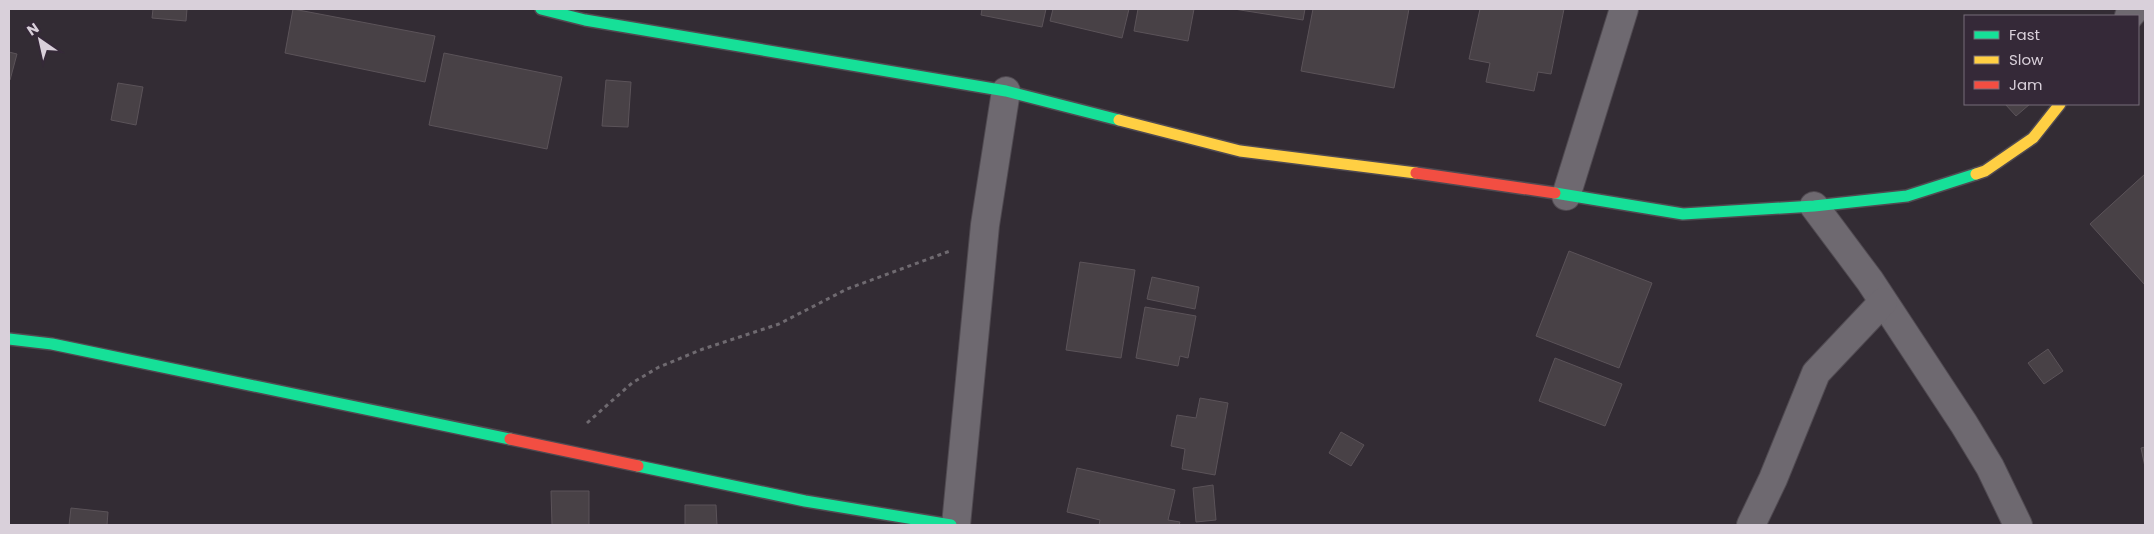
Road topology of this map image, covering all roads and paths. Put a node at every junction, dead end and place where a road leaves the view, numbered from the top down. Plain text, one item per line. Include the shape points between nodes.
1 (541, 9) edge
2 (1624, 9) edge
3 (1006, 91) junction
4 (2059, 105) edge
5 (1566, 196) junction
6 (1814, 206) junction
7 (984, 240) junction
8 (1883, 302) junction
9 (9, 339) edge
10 (563, 449) junction
11 (951, 525) edge
12 (956, 525) edge
13 (1750, 525) edge
14 (2018, 525) edge

1 - 3 street via 585,20
2 - 5 street
3 - 5 street via 1240,151 1507,185
3 - 7 street
4 - 6 street via 2033,138 1985,171 1907,196
5 - 6 street via 1683,214
6 - 8 street
7 - 10 path via 893,270 847,289 779,324 659,367 632,383
7 - 12 street
8 - 13 street via 1816,373
8 - 14 street via 1990,466
9 - 10 street via 52,344
10 - 11 street via 805,500

